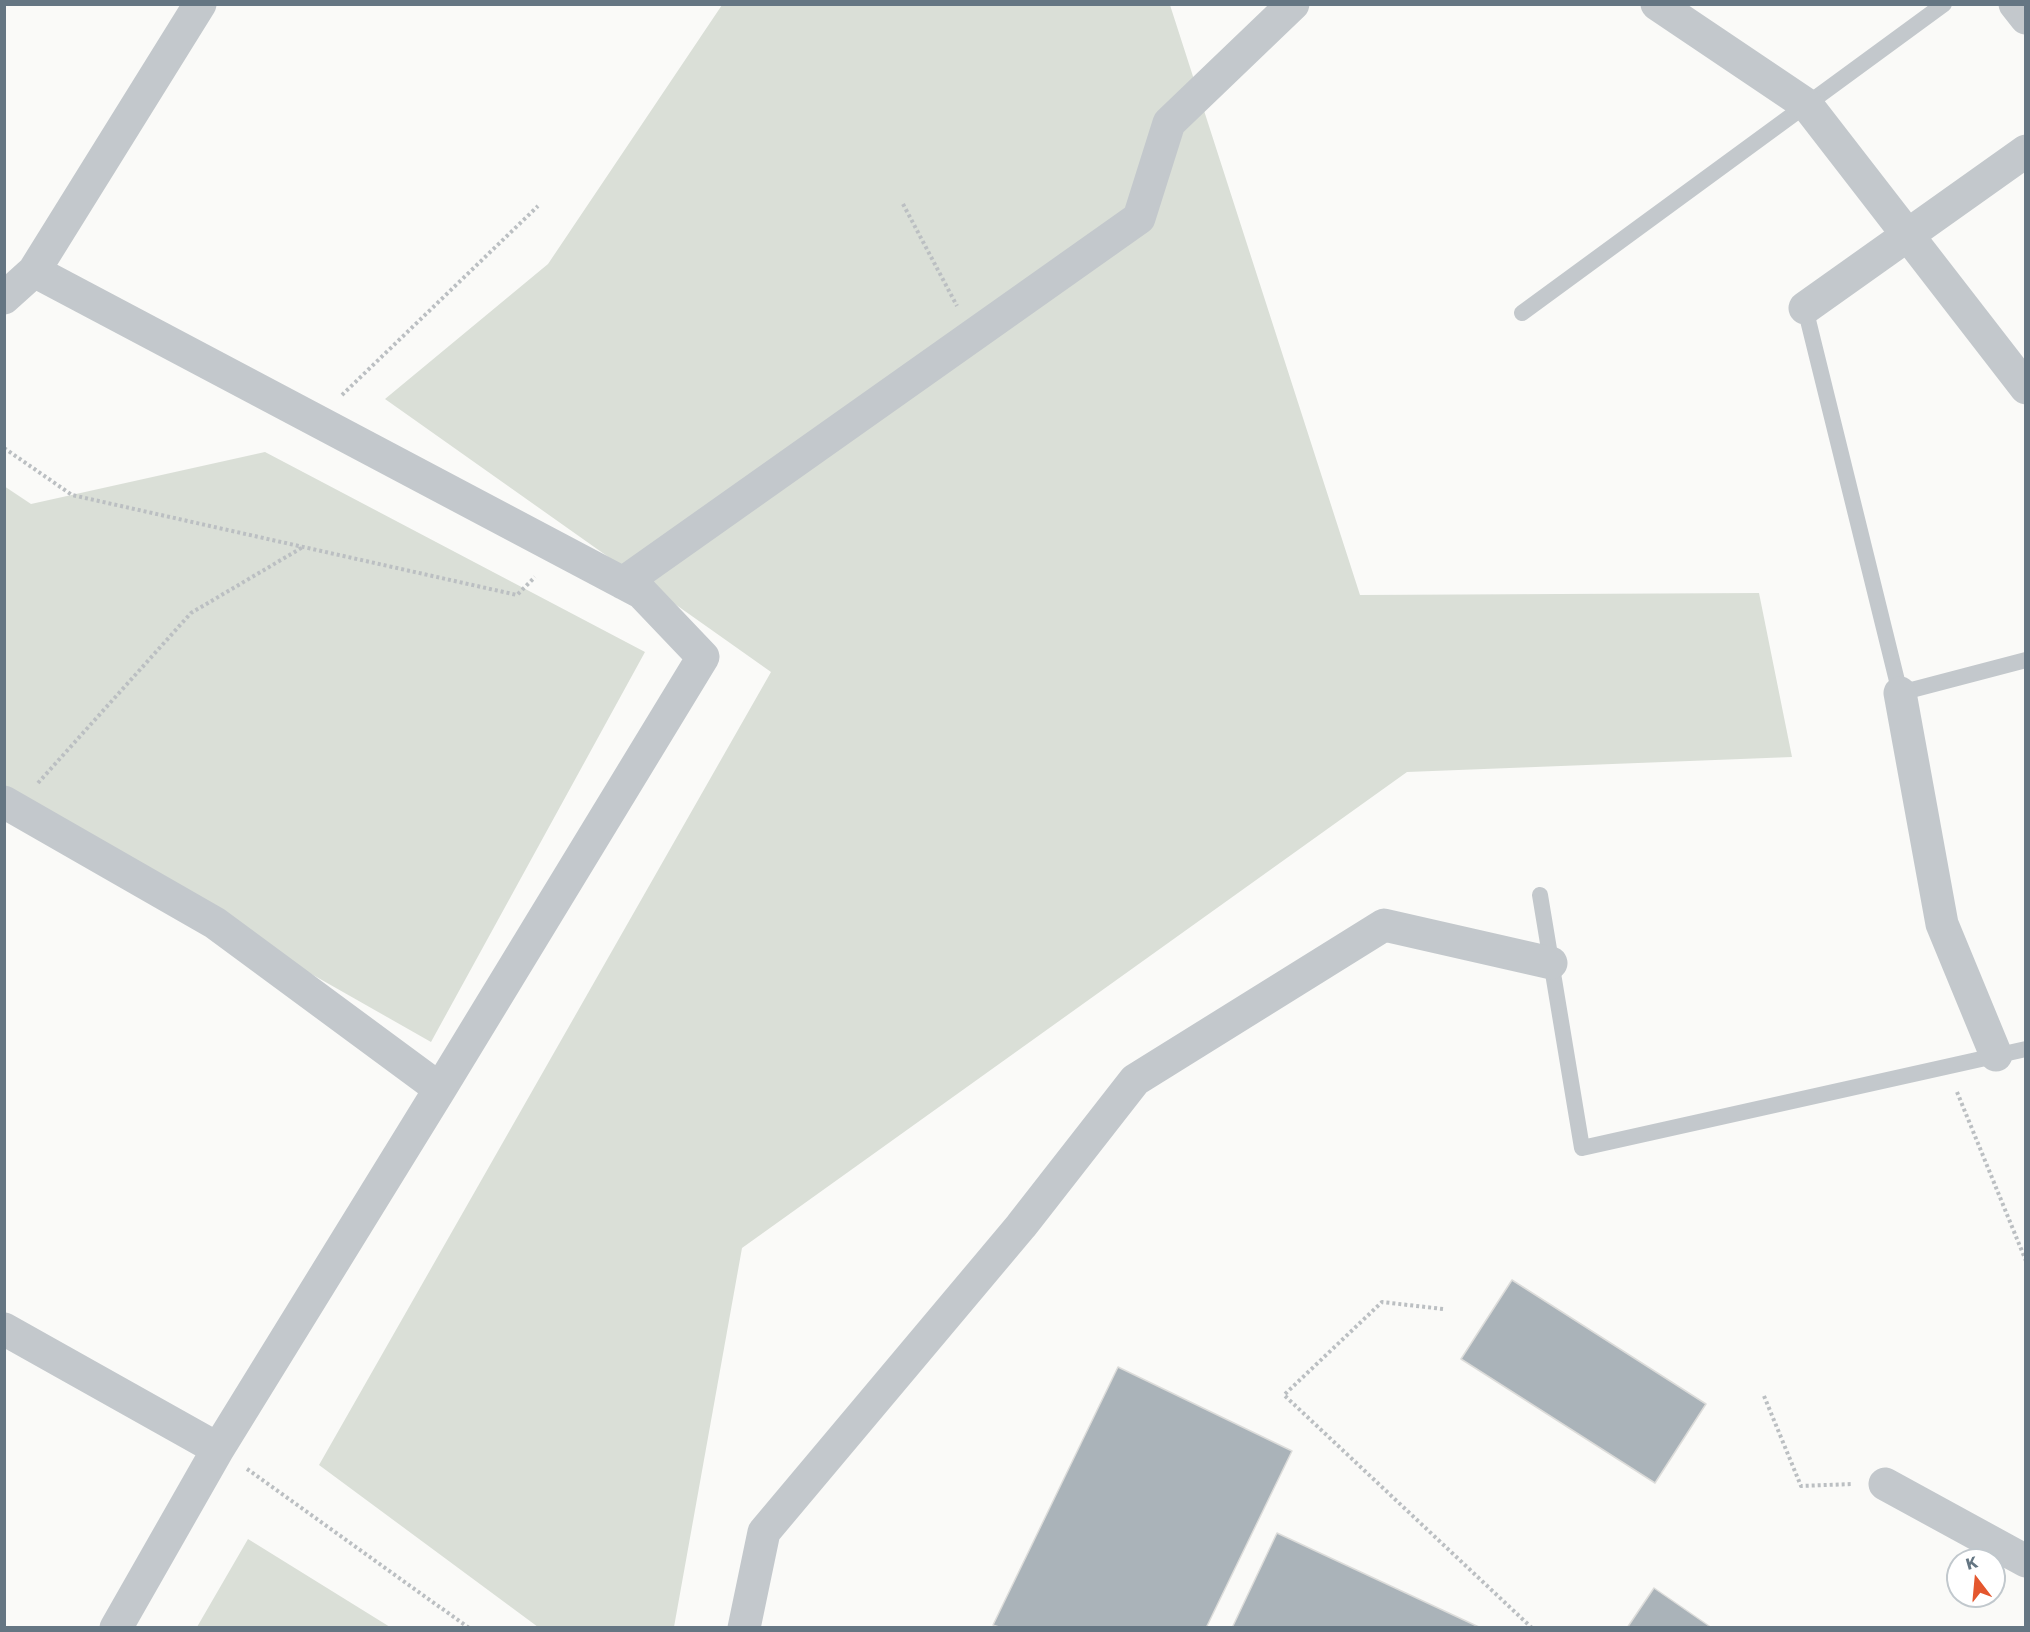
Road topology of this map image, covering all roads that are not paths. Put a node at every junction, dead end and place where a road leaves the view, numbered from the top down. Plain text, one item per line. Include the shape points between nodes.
1 (200, 4) edge
2 (1293, 4) edge
3 (1657, 4) edge
4 (1944, 4) edge
5 (2015, 4) edge
6 (2025, 18) edge
7 (1807, 105) junction
8 (2025, 151) edge
9 (1907, 235) junction
10 (34, 271) junction
11 (4, 298) edge
12 (1805, 308) joint
13 (1522, 313) dead end
14 (2025, 388) edge
15 (623, 583) junction
16 (2025, 660) edge
17 (1900, 693) junction
18 (10, 805) edge
19 (1540, 895) dead end
20 (1551, 963) junction
21 (2011, 1052) edge
22 (440, 1089) junction
23 (4, 1329) edge
24 (219, 1449) junction
25 (1885, 1484) road end
26 (2025, 1561) edge
27 (116, 1628) edge
28 (744, 1628) edge

1 - 10 street
2 - 15 street via 1169,123 1139,218
3 - 7 street
4 - 7 lane
5 - 6 street
7 - 9 street
7 - 13 lane
8 - 9 street
9 - 12 street
9 - 14 street
10 - 11 street
10 - 15 street
12 - 17 lane
15 - 22 street via 642,593 703,657
16 - 17 lane
17 - 21 street via 1942,924
18 - 22 street via 214,922
19 - 20 lane
20 - 21 lane via 1582,1148
20 - 28 street via 1384,925 1135,1080 1021,1226 764,1532
22 - 24 street
23 - 24 street
24 - 27 street
25 - 26 street

